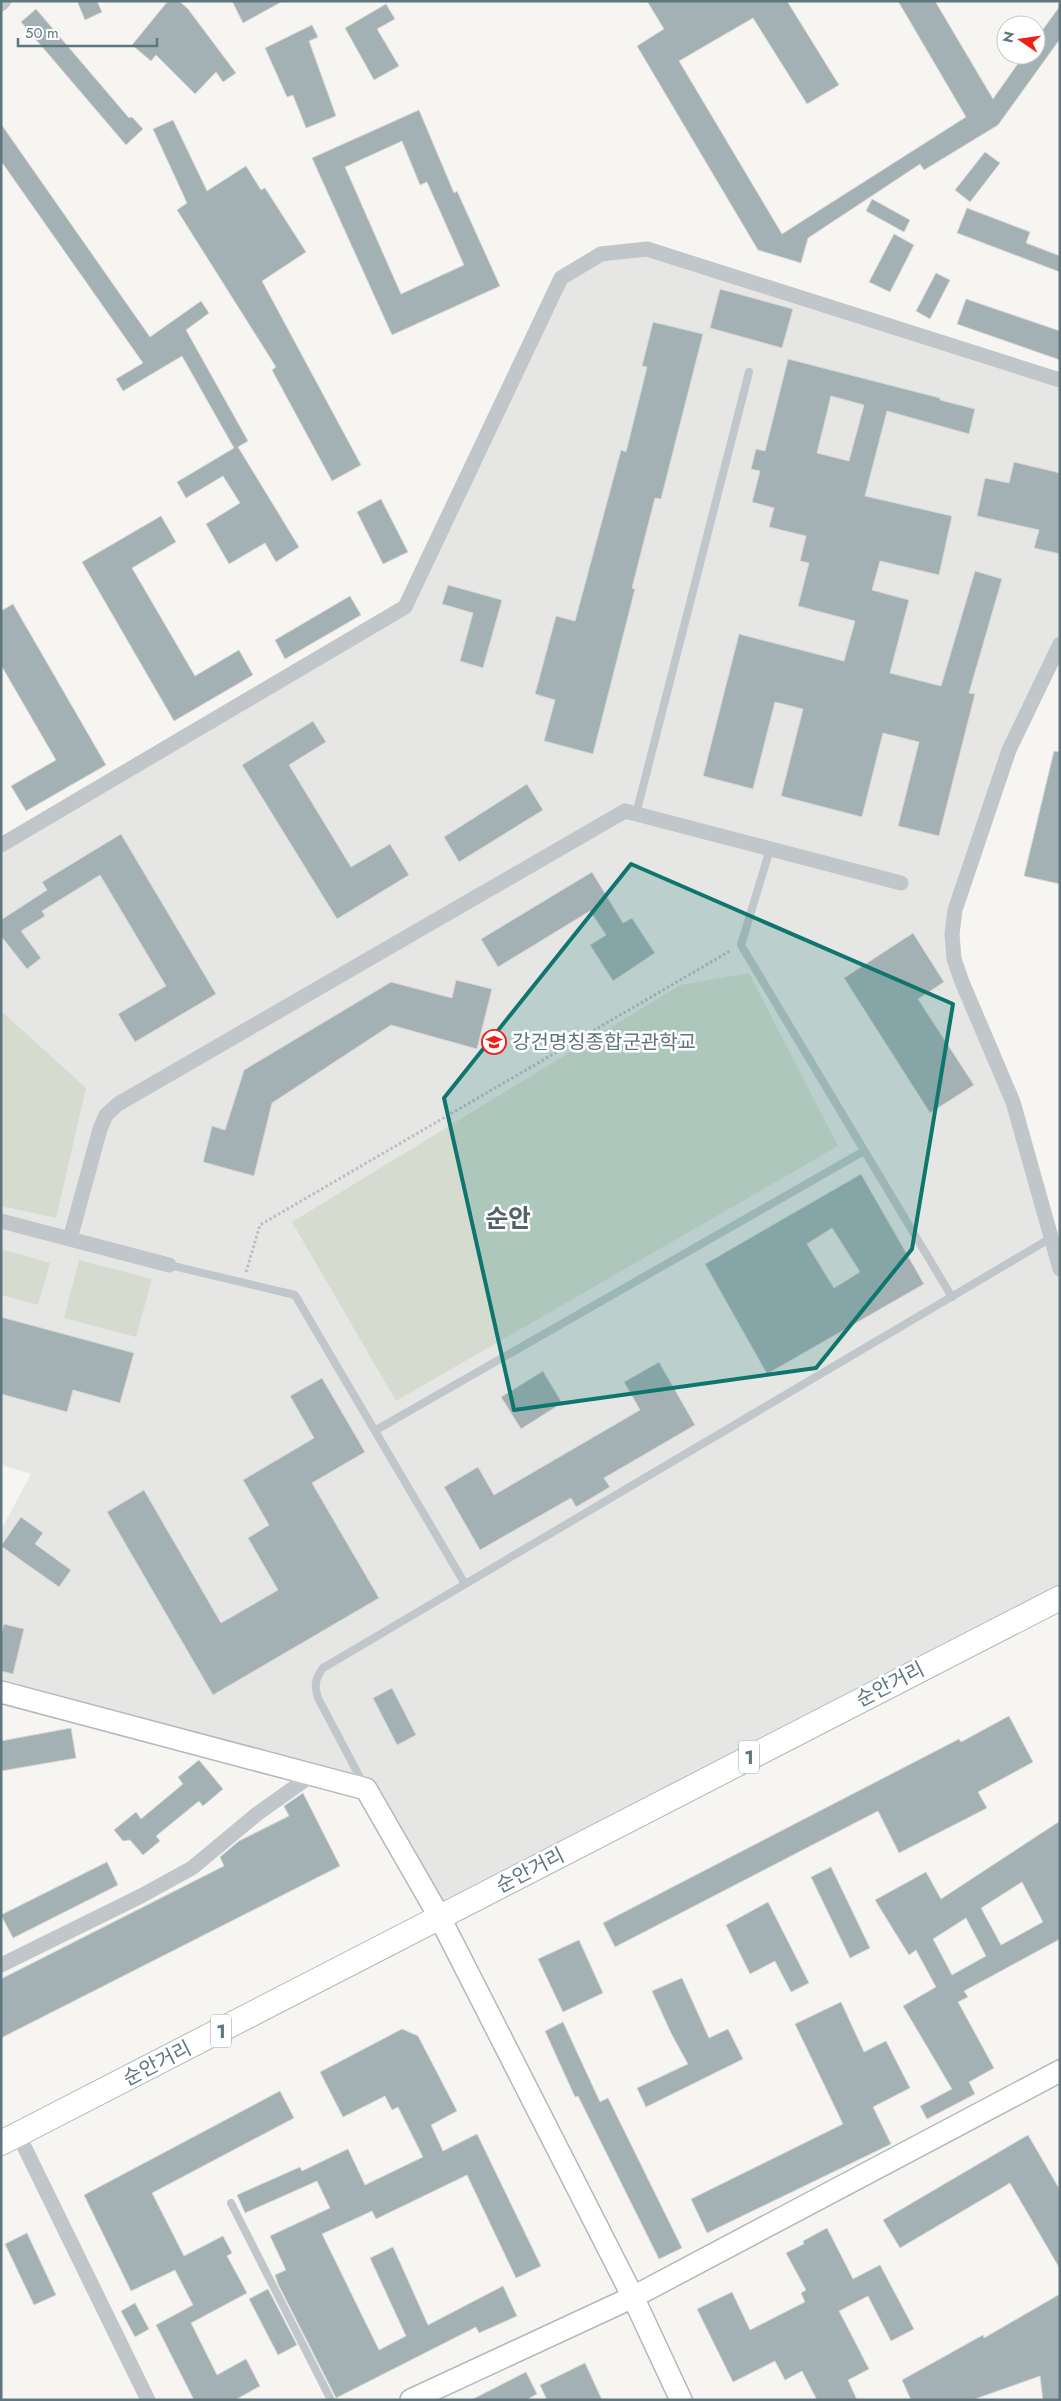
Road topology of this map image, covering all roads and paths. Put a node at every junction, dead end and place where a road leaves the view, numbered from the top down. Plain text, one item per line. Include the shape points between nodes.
1 (4, 1) edge
2 (1, 4) edge
3 (750, 372) dead end
4 (1060, 380) edge
5 (1060, 644) edge
6 (636, 814) junction
7 (1, 845) edge
8 (770, 848) junction
9 (900, 883) dead end
10 (741, 945) junction
11 (864, 1151) junction
12 (1, 1221) edge
13 (1051, 1238) junction
14 (70, 1239) junction
15 (169, 1265) joint
16 (1060, 1269) edge
17 (243, 1283) junction
18 (952, 1297) junction
19 (376, 1430) junction
20 (465, 1584) junction
21 (1060, 1598) edge
22 (1, 1692) edge
23 (312, 1775) junction
24 (366, 1789) junction
25 (440, 1916) junction
26 (1, 1964) edge
27 (1060, 2071) edge
28 (10, 2138) edge
29 (230, 2203) dead end
30 (633, 2297) junction
31 (148, 2400) edge
32 (331, 2400) edge
33 (412, 2400) edge
34 (681, 2400) edge

1 - 2 street
3 - 6 lane
4 - 7 street via 646,249 601,254 561,278 405,607
5 - 13 street via 1009,750 956,910 952,934 954,959 962,982 1013,1102
6 - 8 street
6 - 14 street via 625,811 118,1104 106,1115 100,1129
8 - 9 street
8 - 10 lane
10 - 11 lane
10 - 17 path via 260,1225
11 - 18 lane
11 - 19 lane
12 - 14 street
13 - 16 street
13 - 18 lane
14 - 15 street
15 - 17 lane
17 - 19 lane via 295,1295
18 - 20 lane
19 - 20 lane
20 - 24 lane via 323,1668 316,1678 314,1687 318,1698
21 - 25 main road, 순안거리 / 1
22 - 23 street
23 - 24 street
23 - 26 street via 257,1814 192,1868
24 - 25 street
25 - 28 main road, 순안거리 / 1
25 - 30 street
27 - 30 street
28 - 31 street
29 - 32 lane
30 - 33 street
30 - 34 street

